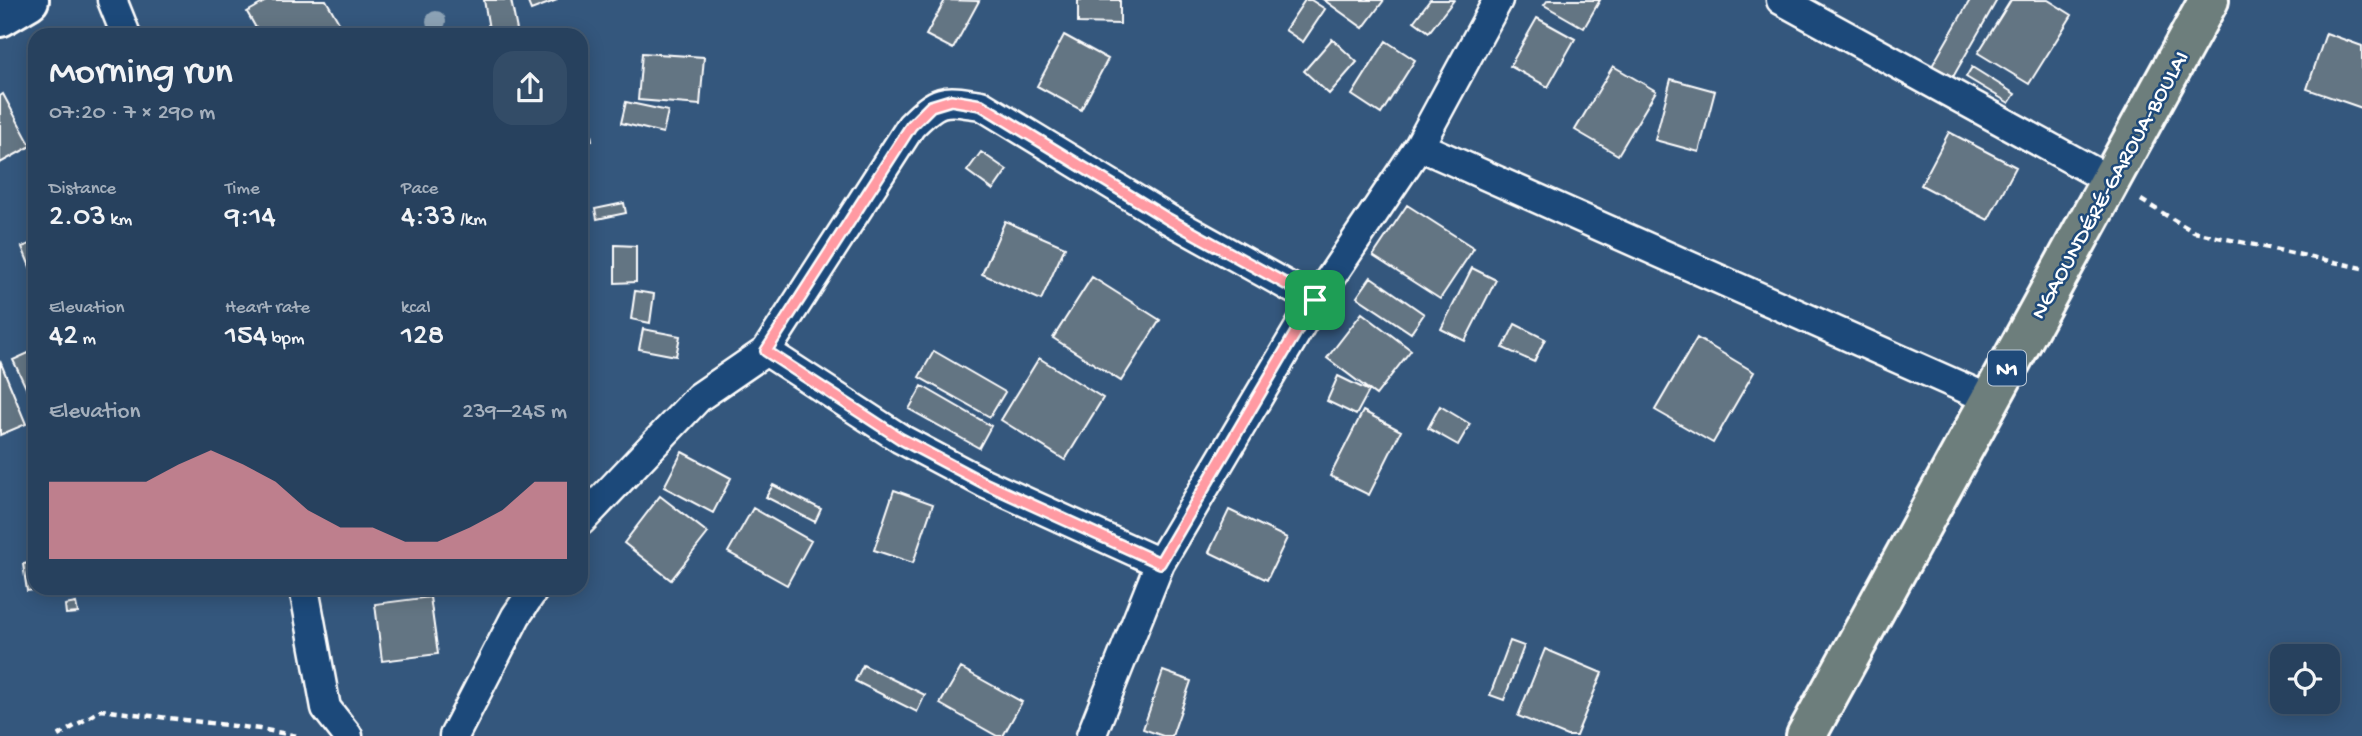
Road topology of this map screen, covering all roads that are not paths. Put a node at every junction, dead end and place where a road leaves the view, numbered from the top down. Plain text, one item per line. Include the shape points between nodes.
1 (29, 0) edge
2 (112, 0) edge
3 (1498, 0) edge
4 (1780, 0) edge
5 (2209, 0) edge
6 (0, 17) edge
7 (123, 28) edge
8 (1419, 146) junction
9 (2111, 181) junction
10 (1315, 300) junction
11 (766, 351) junction
12 (1989, 399) junction
13 (588, 514) edge
14 (1160, 563) junction
15 (305, 595) edge
16 (530, 595) edge
17 (348, 736) edge
18 (454, 736) edge
19 (1091, 736) edge
20 (1806, 736) edge

1 - 6 street
2 - 7 street
3 - 8 street
4 - 9 street
5 - 9 highway, NGAOUNDÉRÉ-GAROUA-BOULAI / N1
8 - 10 street
8 - 12 street
9 - 12 highway, NGAOUNDÉRÉ-GAROUA-BOULAI / N1
10 - 11 street via 1168,219 981,105 951,100 931,106 911,126
10 - 14 street
11 - 13 street via 699,397
11 - 14 street via 901,439 984,483
12 - 20 highway, NGAOUNDÉRÉ-GAROUA-BOULAI / N1
14 - 19 street
15 - 17 street via 326,708
16 - 18 street

